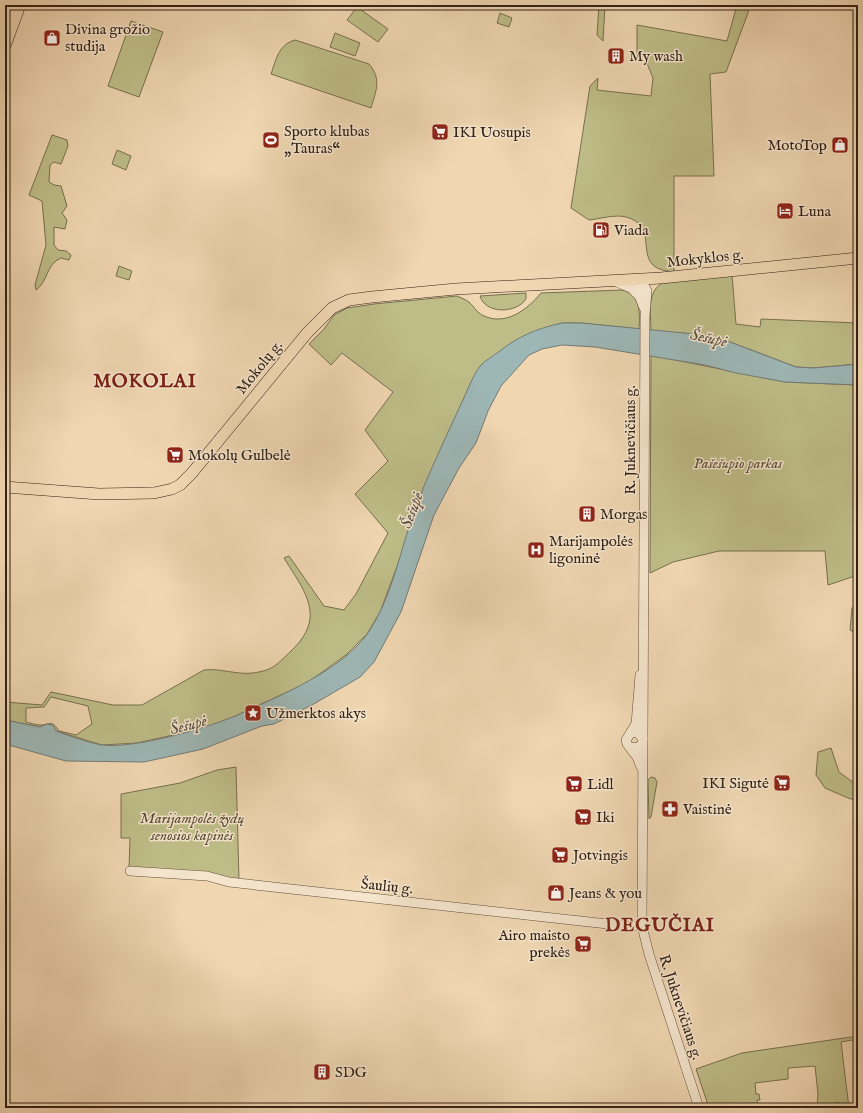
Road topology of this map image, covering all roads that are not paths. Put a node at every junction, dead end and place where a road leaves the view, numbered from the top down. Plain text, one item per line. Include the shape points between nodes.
1 (19, 5) edge
2 (5, 43) edge
3 (858, 258) edge
4 (660, 278) junction
5 (641, 279) junction
6 (613, 281) junction
7 (556, 285) joint
8 (647, 291) junction
9 (639, 296) junction
10 (645, 314) junction
11 (5, 487) edge
12 (642, 666) junction
13 (631, 732) junction
14 (643, 740) junction
15 (631, 748) junction
16 (641, 769) junction
17 (130, 870) dead end
18 (642, 926) junction
19 (699, 1108) edge

1 - 2 highway
3 - 4 main road, Mokyklos g.
4 - 5 main road, Mokyklos g.
4 - 8 street
5 - 6 main road, Mokyklos g.
5 - 8 street, R. Juknevičiaus g.
5 - 9 street
6 - 7 main road, Mokyklos g.
6 - 9 street via 631,288
7 - 11 main road, Mokolų g. via 471,288 372,296 340,303 326,313 307,333 192,473 172,489 154,493 99,494
8 - 10 street, R. Juknevičiaus g.
9 - 10 street, R. Juknevičiaus g.
10 - 12 street, R. Juknevičiaus g.
12 - 13 street, R. Juknevičiaus g. via 638,682 636,724
12 - 14 street, R. Juknevičiaus g.
13 - 14 street via 638,733
13 - 15 street via 626,740
14 - 15 street via 640,747
14 - 16 street, R. Juknevičiaus g.
15 - 16 street, R. Juknevičiaus g.
16 - 18 street, R. Juknevičiaus g.
17 - 18 street, Šaulių g. via 207,876 229,882
18 - 19 street, R. Juknevičiaus g.

